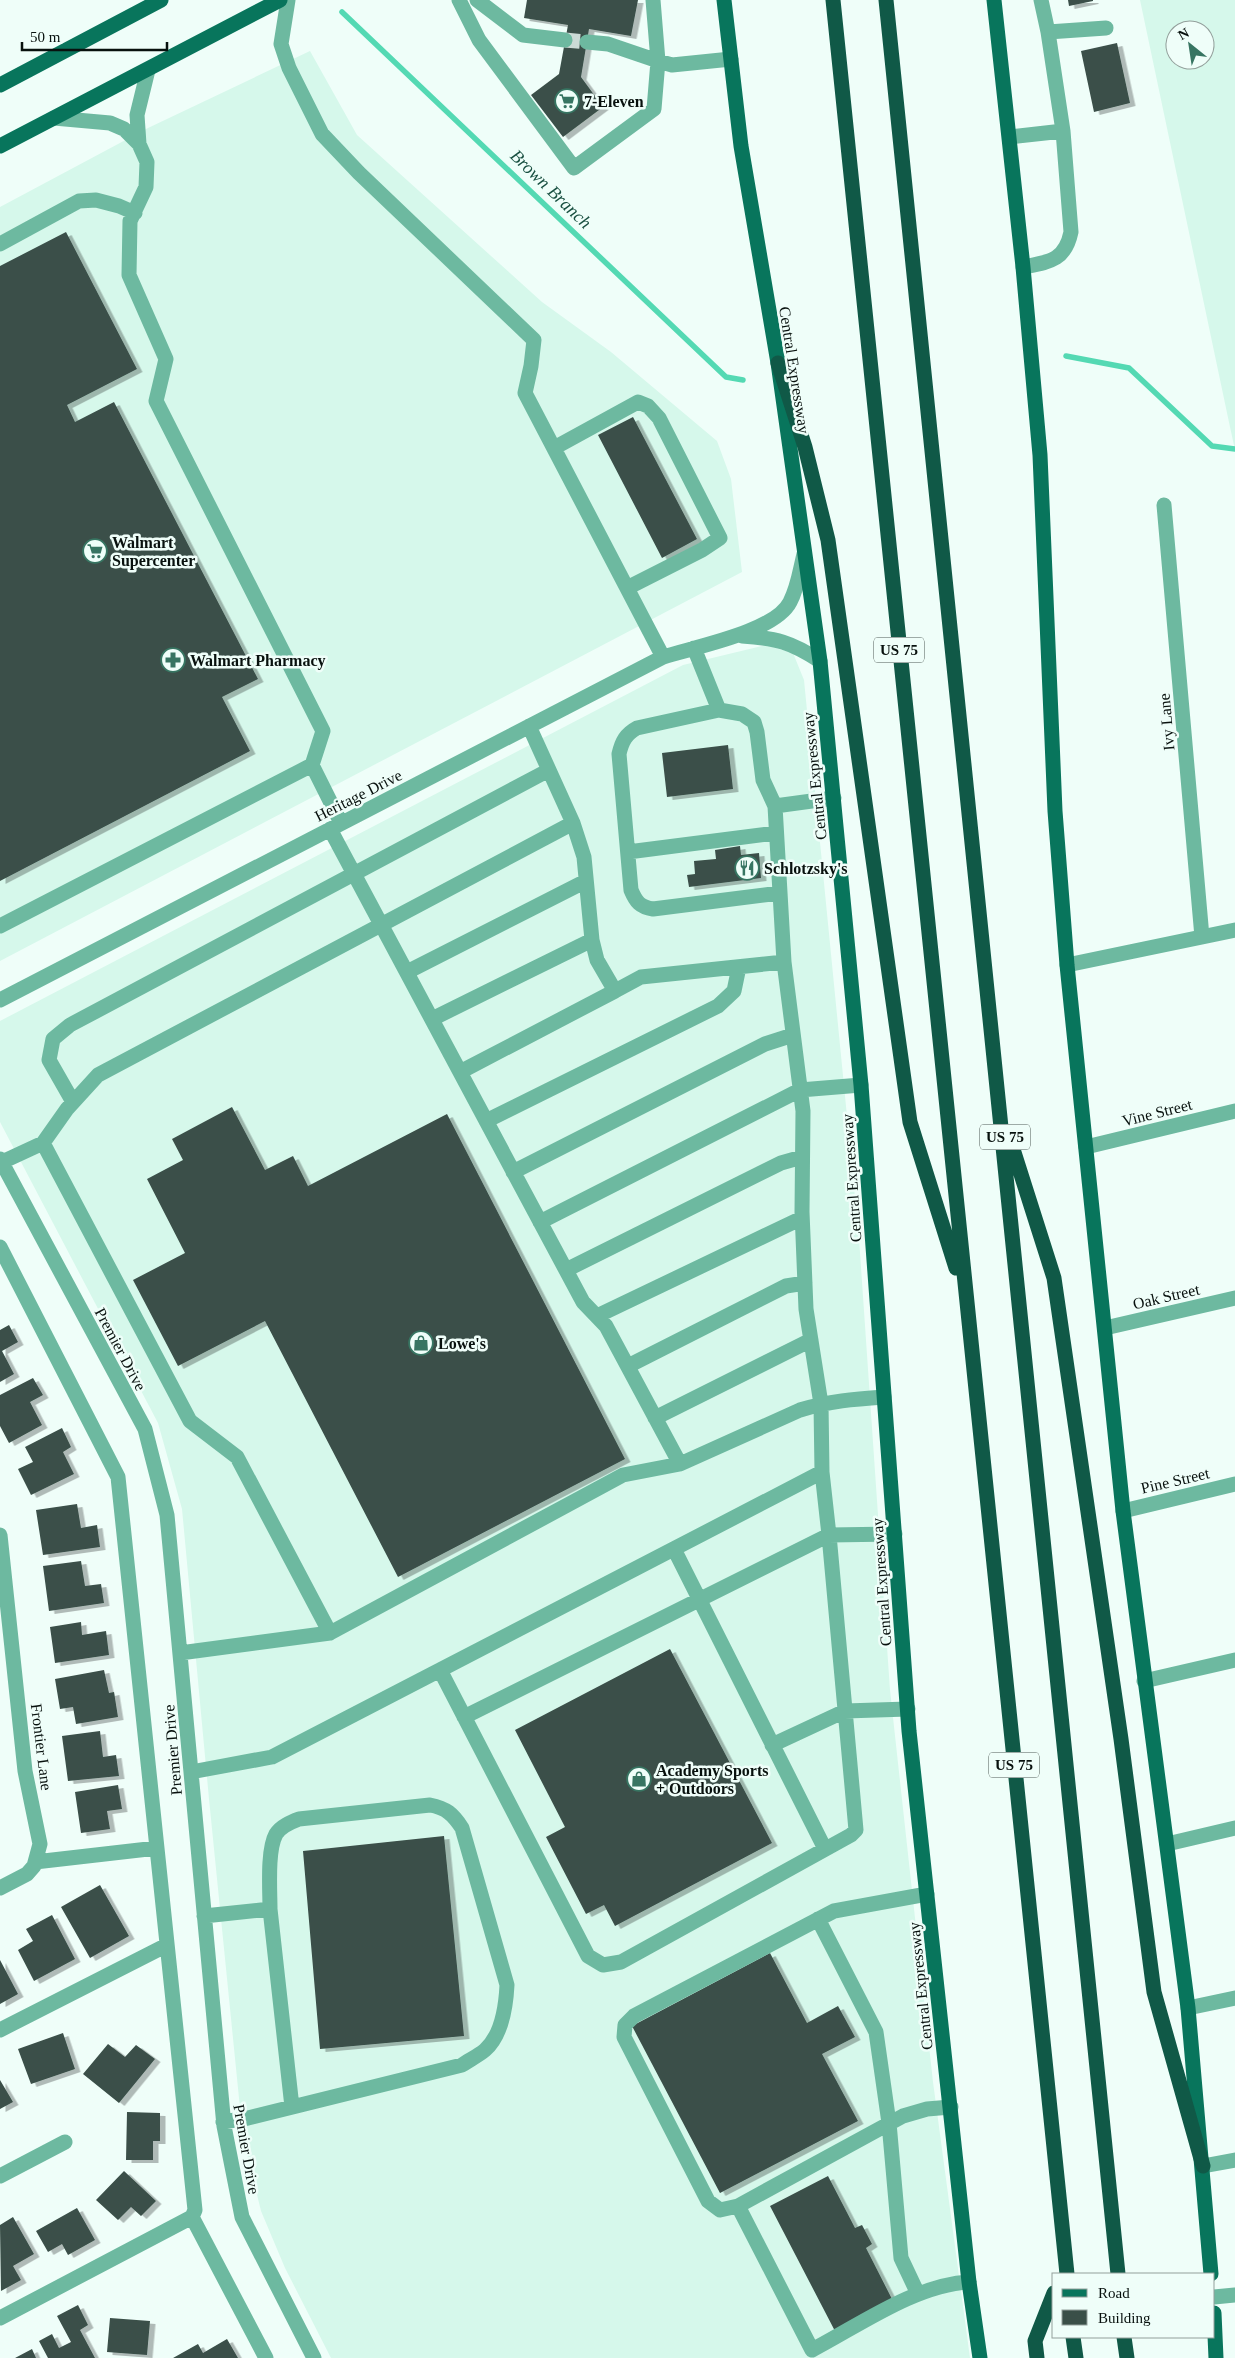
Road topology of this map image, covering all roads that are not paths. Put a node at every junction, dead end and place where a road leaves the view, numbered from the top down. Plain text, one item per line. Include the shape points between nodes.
1 (161, 0) edge
2 (280, 0) edge
3 (288, 0) edge
4 (459, 0) edge
5 (477, 0) edge
6 (653, 0) edge
7 (724, 0) edge
8 (832, 0) edge
9 (886, 0) edge
10 (994, 0) edge
11 (1041, 0) edge
12 (1106, 28) dead end
13 (1048, 32) junction
14 (565, 40) tunnel mouth
15 (587, 42) tunnel mouth
16 (731, 59) junction
17 (658, 61) junction
18 (148, 70) junction
19 (0, 85) edge
20 (54, 118) junction
21 (1063, 131) junction
22 (1010, 137) junction
23 (139, 144) junction
24 (0, 146) edge
25 (135, 213) junction
26 (0, 244) edge
27 (1023, 267) junction
28 (778, 363) junction
29 (554, 448) junction
30 (1164, 505) dead end
31 (804, 554) junction
32 (627, 588) junction
33 (738, 636) junction
34 (694, 648) junction
35 (663, 657) junction
36 (820, 661) junction
37 (719, 710) junction
38 (529, 726) junction
39 (312, 765) junction
40 (549, 770) junction
41 (834, 798) junction
42 (775, 806) junction
43 (573, 823) junction
44 (335, 826) junction
45 (776, 833) junction
46 (628, 852) junction
47 (354, 874) junction
48 (586, 881) junction
49 (780, 893) junction
50 (381, 925) junction
51 (0, 926) edge
52 (1235, 930) edge
53 (1202, 937) junction
54 (592, 940) junction
55 (784, 962) junction
56 (1067, 965) junction
57 (739, 967) junction
58 (407, 972) junction
59 (615, 991) junction
60 (0, 1000) edge
61 (432, 1019) junction
62 (793, 1035) junction
63 (460, 1072) junction
64 (861, 1085) junction
65 (800, 1090) junction
66 (73, 1102) junction
67 (1235, 1111) edge
68 (1003, 1116) junction
69 (486, 1121) junction
70 (42, 1142) junction
71 (1086, 1147) junction
72 (802, 1157) junction
73 (1, 1161) edge
74 (513, 1172) junction
75 (802, 1218) junction
76 (540, 1222) junction
77 (0, 1247) edge
78 (566, 1270) junction
79 (805, 1283) junction
80 (1235, 1298) edge
81 (966, 1299) junction
82 (597, 1316) junction
83 (1105, 1328) junction
84 (811, 1340) junction
85 (628, 1366) junction
86 (884, 1398) junction
87 (821, 1404) junction
88 (655, 1418) junction
89 (680, 1464) junction
90 (822, 1472) junction
91 (1235, 1484) edge
92 (1124, 1511) junction
93 (895, 1534) junction
94 (0, 1535) edge
95 (828, 1535) junction
96 (674, 1549) junction
97 (698, 1600) junction
98 (5, 1622) edge
99 (330, 1633) junction
100 (180, 1653) junction
101 (1235, 1660) edge
102 (440, 1670) junction
103 (1144, 1681) junction
104 (908, 1708) junction
105 (845, 1711) junction
106 (464, 1717) junction
107 (772, 1745) junction
108 (191, 1772) junction
109 (1235, 1828) edge
110 (1166, 1844) junction
111 (157, 1848) junction
112 (825, 1850) junction
113 (36, 1862) junction
114 (0, 1888) edge
115 (928, 1894) junction
116 (270, 1909) junction
117 (204, 1916) junction
118 (818, 1919) junction
119 (167, 1945) junction
120 (1235, 1998) edge
121 (1188, 2008) junction
122 (0, 2030) edge
123 (292, 2107) junction
124 (951, 2107) junction
125 (223, 2122) junction
126 (889, 2123) junction
127 (65, 2142) dead end
128 (1235, 2160) edge
129 (1204, 2166) junction
130 (0, 2176) edge
131 (738, 2206) junction
132 (192, 2217) junction
133 (1065, 2270) edge
134 (1118, 2273) edge
135 (1211, 2273) edge
136 (969, 2282) junction
137 (918, 2294) junction
138 (1235, 2295) edge
139 (1215, 2297) edge
140 (1052, 2298) edge
141 (0, 2318) edge
142 (1215, 2336) edge
143 (1073, 2338) edge
144 (1124, 2338) edge
145 (266, 2358) edge
146 (314, 2358) edge
147 (980, 2358) edge
148 (1037, 2358) edge
149 (1076, 2358) edge
150 (1127, 2358) edge
151 (1216, 2358) edge

1 - 19 main road
2 - 18 main road
3 - 29 street via 281,44 289,68 322,134 534,340 525,393
4 - 17 street via 479,40 574,168 654,110
5 - 14 street via 523,35
6 - 17 street
7 - 16 main road, Central Expressway
8 - 81 highway, US 75
9 - 68 highway, US 75 via 974,865
10 - 22 main road
11 - 13 street
12 - 13 street
13 - 21 street
15 - 17 street via 608,44
16 - 17 street via 672,66
16 - 28 main road, Central Expressway via 741,146
18 - 20 main road
18 - 23 street via 137,115
20 - 23 street via 110,124 124,130
20 - 24 main road
21 - 22 street
21 - 27 street via 1071,232 1068,247 1047,263
22 - 27 main road
23 - 25 street via 147,162 146,187
25 - 26 street via 96,200 80,201
25 - 39 street via 130,221 129,275 166,359 156,401 324,731
27 - 56 main road via 1040,464 1055,811
28 - 31 main road, Central Expressway
28 - 81 highway via 805,447 828,540 910,1122
29 - 32 street
29 - 32 street via 638,402 648,406 659,418 720,538
30 - 53 street, Ivy Lane
31 - 33 street, Heritage Drive via 790,603 771,620
31 - 36 main road, Central Expressway
32 - 35 street
33 - 34 street, Heritage Drive
33 - 36 street, Heritage Drive via 778,640 796,646
34 - 35 street, Heritage Drive
34 - 37 street
35 - 38 street, Heritage Drive
36 - 41 main road, Central Expressway
37 - 42 street via 742,714 754,722 763,780
37 - 46 street via 637,728 622,741 619,754
38 - 40 street
38 - 44 street, Heritage Drive
39 - 44 street
39 - 51 street
40 - 43 street
40 - 47 street
41 - 42 street
41 - 64 main road, Central Expressway
42 - 45 street
43 - 48 street via 584,857
43 - 50 street
44 - 47 street
44 - 60 street, Heritage Drive
45 - 46 street
45 - 49 street
46 - 49 street via 631,890 643,907 653,909
47 - 50 street
47 - 66 street via 70,1025 53,1039 49,1060
48 - 54 street
48 - 58 street
49 - 55 street
50 - 58 street
50 - 66 street via 98,1075
52 - 53 street
53 - 56 street
54 - 59 street via 596,960
54 - 61 street
55 - 57 street
55 - 62 street
56 - 71 main road
57 - 59 street via 641,977
57 - 69 street via 734,991 718,1006
58 - 61 street
59 - 63 street
61 - 63 street
62 - 65 street
62 - 74 street via 765,1044
63 - 69 street
64 - 65 street
64 - 86 main road, Central Expressway
65 - 72 street
65 - 76 street
66 - 70 street
67 - 71 street, Vine Street
68 - 129 highway via 1054,1278 1154,1992
68 - 134 highway, US 75
69 - 74 street
70 - 73 street
70 - 99 street via 190,1421 236,1457
71 - 83 main road
72 - 75 street
72 - 78 street via 781,1163
73 - 100 street, Premier Drive via 145,1430 168,1515
74 - 76 street
75 - 79 street
75 - 82 street
76 - 78 street
77 - 111 street via 118,1477
78 - 82 street via 583,1302
79 - 84 street
79 - 85 street via 786,1286
80 - 83 street, Oak Street
81 - 133 highway, US 75
82 - 85 street
83 - 92 main road
84 - 87 street
84 - 88 street
85 - 88 street
86 - 87 street
86 - 93 main road, Central Expressway
87 - 89 street via 800,1410
87 - 90 street
88 - 89 street
89 - 99 street via 623,1475
90 - 95 street
90 - 96 street
91 - 92 street, Pine Street
92 - 103 main road
93 - 95 street
93 - 104 main road, Central Expressway
94 - 98 street, Frontier Lane
95 - 97 street
95 - 105 street
96 - 97 street
96 - 102 street
97 - 106 street
97 - 107 street
98 - 113 street, Frontier Lane via 25,1771 40,1844
99 - 100 street
100 - 108 street, Premier Drive
101 - 103 street
102 - 106 street
102 - 108 street via 272,1757
103 - 110 main road
104 - 105 street
104 - 115 main road, Central Expressway
105 - 107 street
105 - 112 street via 856,1830
106 - 112 street via 576,1935 588,1956 603,1965 621,1962
107 - 112 street
108 - 117 street, Premier Drive
109 - 110 street
110 - 121 main road
111 - 113 street
111 - 119 street
113 - 114 street via 27,1874
115 - 118 street via 852,1906
115 - 124 main road, Central Expressway
116 - 117 street
116 - 123 street
116 - 123 street via 272,1848 276,1834 287,1824 299,1819 430,1805 444,1808 462,1828 507,1984 506,2006 498,2029 486,2049 462,2065
117 - 125 street, Premier Drive
118 - 126 street via 876,2032
118 - 131 street via 634,2016 625,2025 624,2038 708,2201 720,2210
119 - 122 street
119 - 132 street via 195,2210
120 - 121 street
121 - 129 main road
123 - 125 street
124 - 126 street via 927,2109
124 - 136 main road, Central Expressway
125 - 146 street, Premier Drive via 242,2217
126 - 131 street
126 - 137 street via 901,2258
127 - 130 street
128 - 129 street
129 - 135 main road
131 - 137 street via 812,2350
132 - 141 street
132 - 145 street
136 - 137 street
136 - 147 main road, Central Expressway
138 - 139 street
140 - 148 highway via 1036,2341
142 - 151 main road
143 - 149 highway
144 - 150 highway

